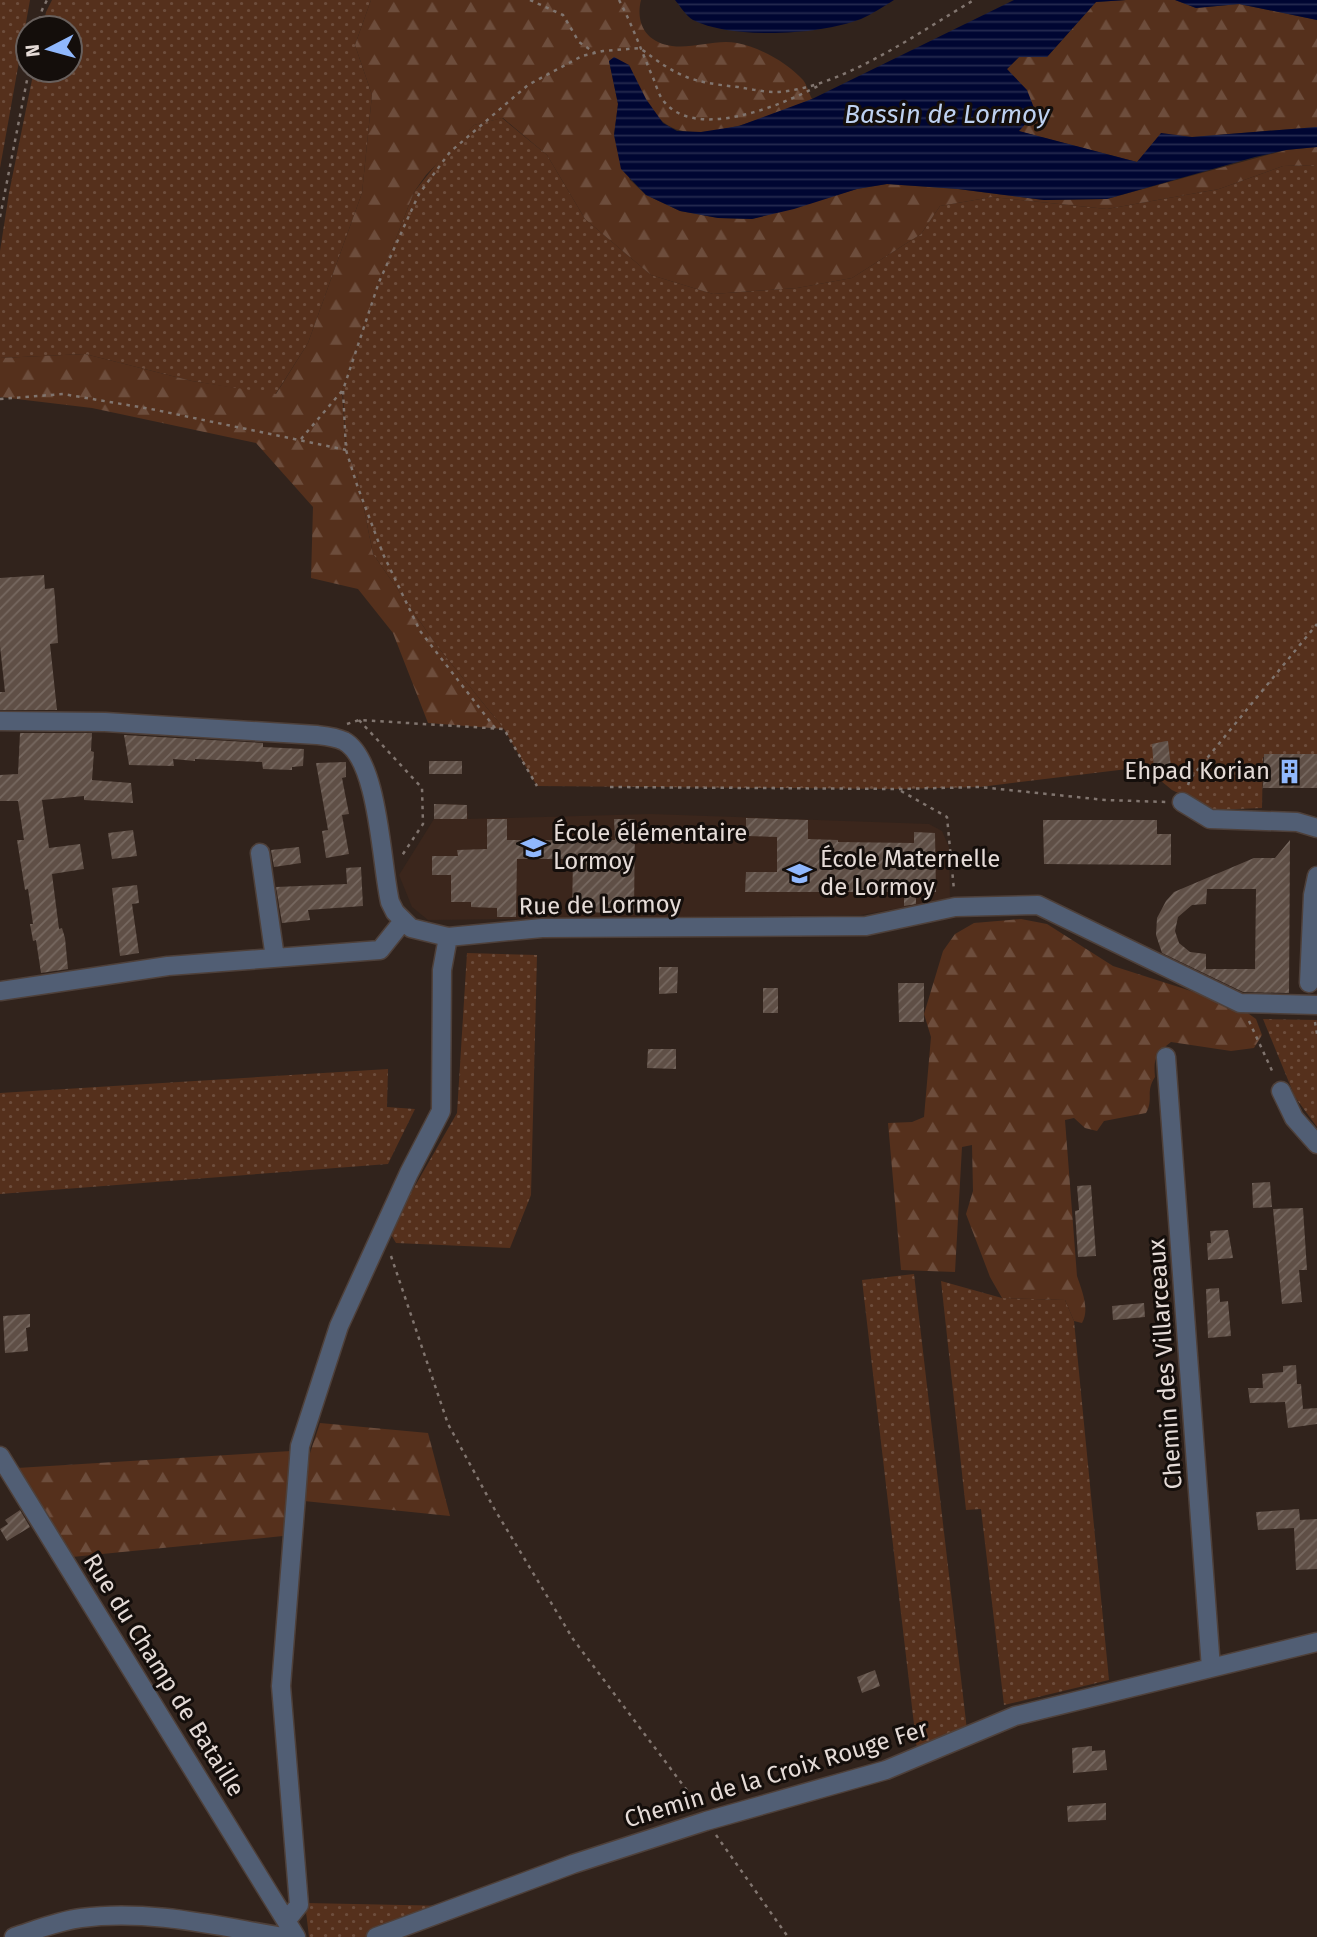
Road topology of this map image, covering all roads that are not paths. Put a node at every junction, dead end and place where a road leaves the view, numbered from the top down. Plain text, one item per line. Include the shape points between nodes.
1 (0, 721) edge
2 (1182, 802) road end
3 (1317, 828) edge
4 (260, 853) dead end
5 (1317, 876) edge
6 (403, 921) junction
7 (448, 937) junction
8 (275, 958) junction
9 (1309, 983) dead end
10 (0, 991) edge
11 (1317, 1005) edge
12 (1166, 1057) dead end
13 (1281, 1091) road end
14 (1317, 1144) edge
15 (0, 1456) edge
16 (1317, 1642) edge
17 (1211, 1668) junction
18 (285, 1928) edge
19 (14, 1937) edge
20 (296, 1937) edge
21 (376, 1937) edge

1 - 6 street via 114,722 317,735 344,741 357,753 372,788 390,902
2 - 3 street via 1210,819 1297,822
4 - 8 street
5 - 9 street
6 - 7 street, Rue de Lormoy via 421,932
6 - 8 street via 380,950
7 - 11 street, Rue de Lormoy via 542,928 866,926 956,907 1038,905 1240,1003
7 - 18 street via 442,970 441,1111 339,1326 300,1446 281,1686 299,1905
8 - 10 street via 168,966
12 - 17 street, Chemin des Villarceaux
13 - 14 street via 1294,1118
15 - 18 street, Rue du Champ de Bataille
16 - 17 street, Chemin de la Croix Rouge Fer
17 - 21 street, Chemin de la Croix Rouge Fer via 1015,1716 886,1770 573,1864
18 - 19 street via 149,1915 81,1918
18 - 20 street, Rue du Champ de Bataille

